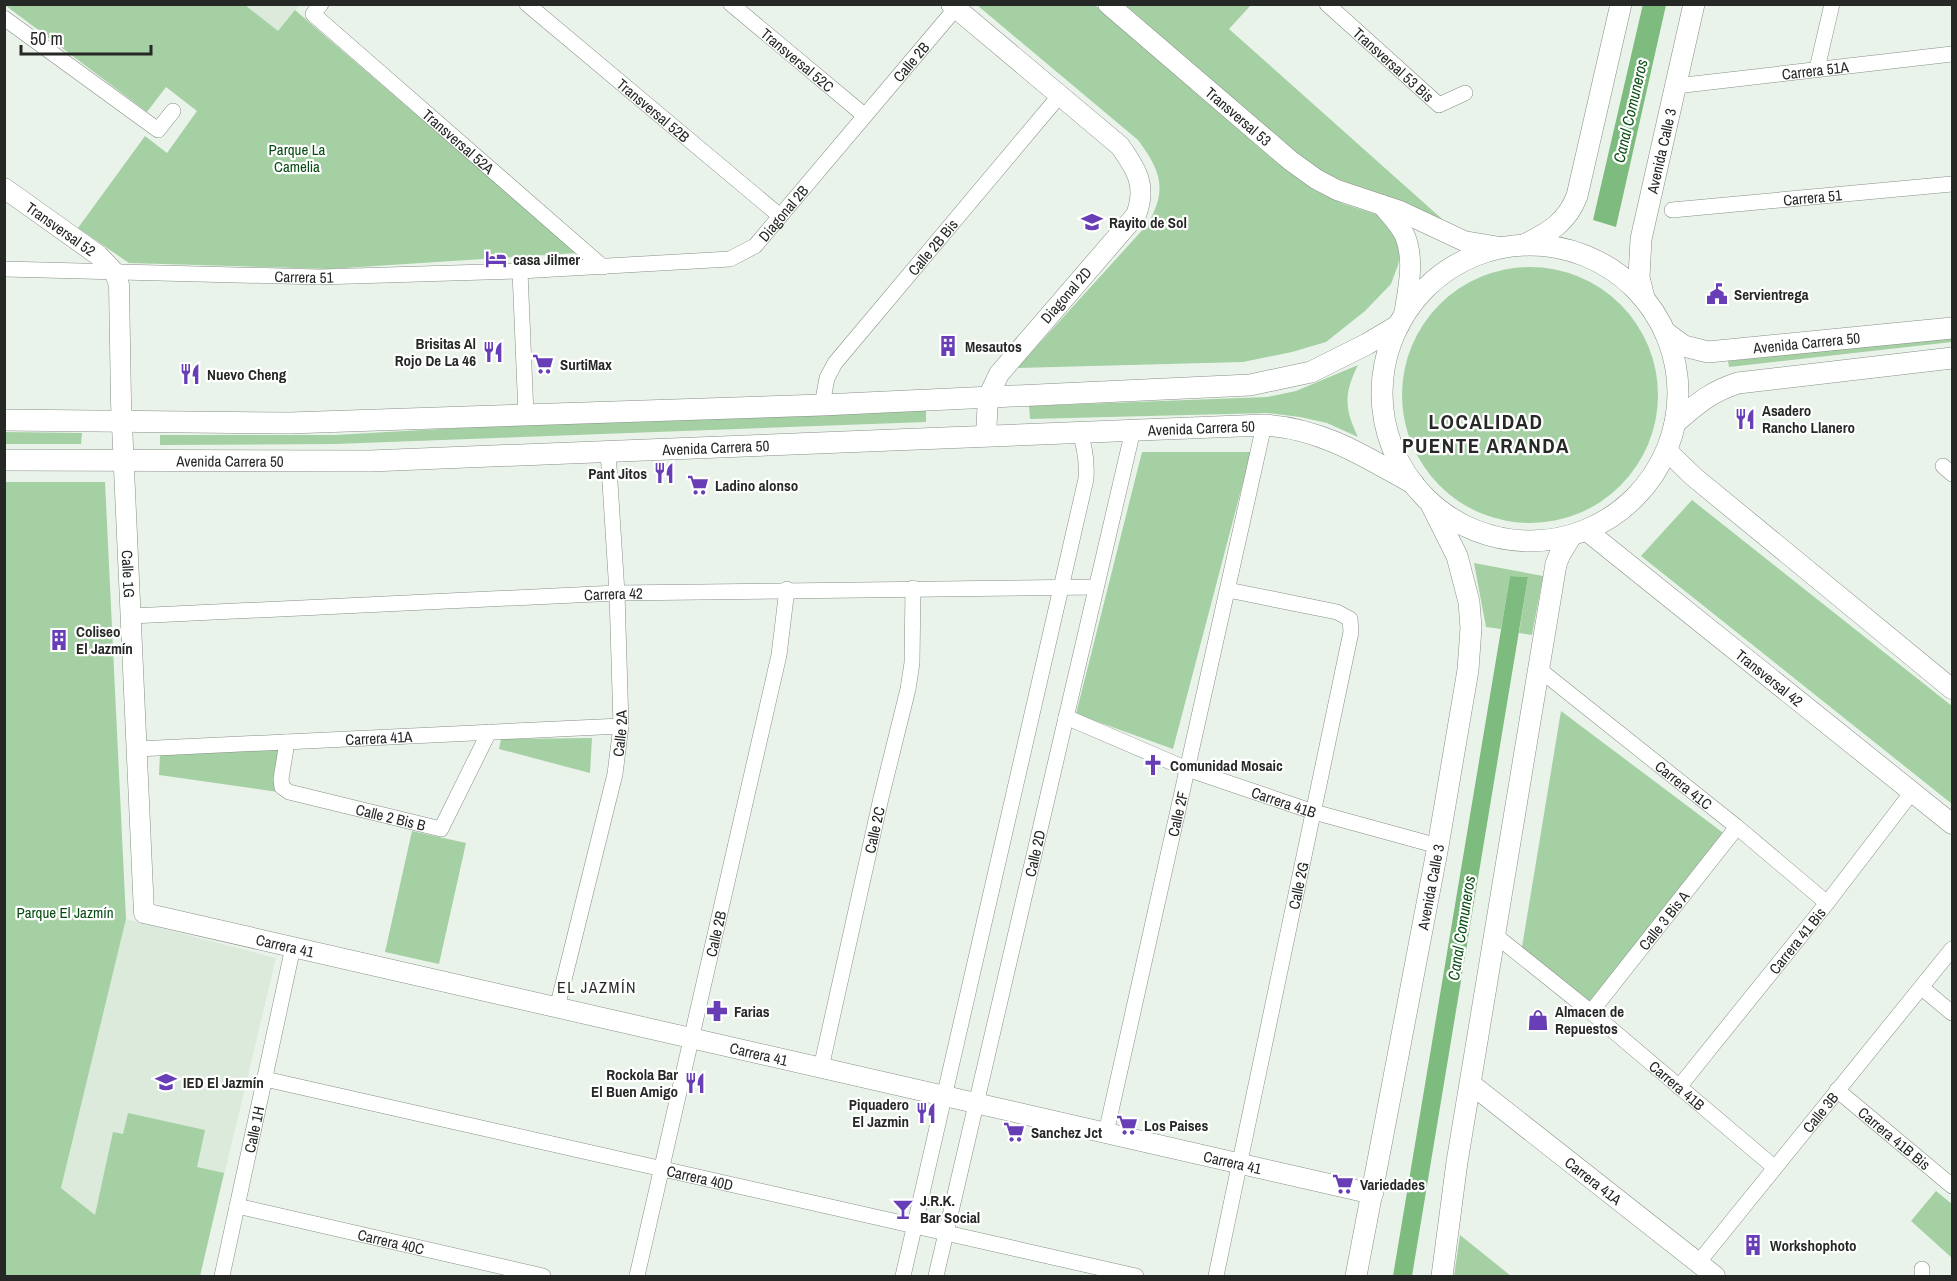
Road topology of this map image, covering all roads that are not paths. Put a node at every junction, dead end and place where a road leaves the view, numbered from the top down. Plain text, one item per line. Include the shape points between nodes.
1 (527, 4) edge
2 (731, 4) edge
3 (1108, 4) edge
4 (1328, 4) edge
5 (1694, 4) edge
6 (1832, 4) edge
7 (1620, 5) edge
8 (954, 6) edge
9 (317, 9) edge
10 (4, 18) edge
11 (1953, 54) edge
12 (1817, 69) junction
13 (1676, 86) junction
14 (1465, 93) dead end
15 (1060, 95) junction
16 (172, 111) dead end
17 (864, 115) junction
18 (1953, 184) edge
19 (4, 188) edge
20 (1382, 205) junction
21 (1672, 210) dead end
22 (780, 216) junction
23 (1524, 244) junction
24 (1500, 248) junction
25 (603, 267) junction
26 (4, 269) edge
27 (520, 271) junction
28 (115, 273) junction
29 (1644, 298) junction
30 (1401, 320) junction
31 (1953, 328) edge
32 (1666, 333) junction
33 (1953, 358) edge
34 (987, 397) junction
35 (822, 405) junction
36 (526, 416) junction
37 (4, 420) edge
38 (122, 421) junction
39 (1676, 423) junction
40 (1264, 425) junction
41 (1133, 430) junction
42 (1079, 432) junction
43 (986, 436) junction
44 (608, 451) junction
45 (1667, 451) junction
46 (4, 460) edge
47 (124, 461) junction
48 (1414, 484) junction
49 (1429, 501) junction
50 (1579, 533) junction
51 (1062, 586) junction
52 (1096, 587) junction
53 (914, 588) junction
54 (787, 589) junction
55 (1228, 590) junction
56 (617, 593) junction
57 (131, 616) junction
58 (1540, 670) junction
59 (1953, 689) edge
60 (1066, 717) junction
61 (621, 726) junction
62 (489, 732) junction
63 (286, 742) junction
64 (137, 749) junction
65 (1187, 769) junction
66 (1912, 792) junction
67 (1314, 812) junction
68 (1953, 824) edge
69 (1737, 827) junction
70 (1438, 846) junction
71 (1827, 903) junction
72 (144, 913) joint
73 (1496, 935) junction
74 (293, 947) junction
75 (1953, 949) edge
76 (1922, 988) junction
77 (557, 1008) junction
78 (1591, 1012) junction
79 (1953, 1013) edge
80 (691, 1038) junction
81 (821, 1068) junction
82 (264, 1079) junction
83 (1470, 1084) junction
84 (1679, 1087) junction
85 (1837, 1090) junction
86 (944, 1096) junction
87 (976, 1103) junction
88 (1106, 1133) junction
89 (1240, 1163) junction
90 (1774, 1167) junction
91 (661, 1169) junction
92 (1953, 1186) edge
93 (1372, 1194) junction
94 (237, 1206) junction
95 (914, 1226) junction
96 (946, 1233) junction
97 (1693, 1270) edge
98 (222, 1276) edge
99 (543, 1276) edge
100 (637, 1276) edge
101 (903, 1276) edge
102 (936, 1276) edge
103 (1136, 1276) edge
104 (1216, 1276) edge
105 (1356, 1276) edge
106 (1442, 1276) edge
107 (1715, 1276) edge

1 - 22 street, Transversal 52B
2 - 17 street, Transversal 52C
3 - 20 street, Transversal 53 via 1303,170 1337,190
4 - 14 street, Transversal 53 Bis via 1438,105
5 - 13 main road, Avenida Calle 3
6 - 12 street
7 - 23 main road via 1577,196 1560,224
8 - 15 street
8 - 17 street, Calle 2B
9 - 25 street, Transversal 52A
10 - 16 street via 158,130
11 - 12 street, Carrera 51A
12 - 13 street, Carrera 51A
13 - 29 main road, Avenida Calle 3 via 1641,239 1639,278
15 - 34 street, Diagonal 2D via 1120,146 1138,175 1142,192 1136,215 999,374
15 - 35 street, Calle 2B Bis via 835,363 827,378
17 - 22 street, Diagonal 2B
18 - 21 street, Carrera 51
19 - 28 street, Transversal 52 via 98,255
20 - 24 street, Transversal 53 via 1464,241
20 - 30 street via 1402,230 1409,247
22 - 25 street, Diagonal 2B via 754,246 730,259
23 - 24 main road
23 - 29 main road via 1577,252 1625,279
24 - 30 main road via 1471,256 1444,271 1422,291
25 - 27 street, Carrera 51
26 - 28 street, Carrera 51
27 - 28 street, Carrera 51 via 320,277
27 - 36 street
28 - 38 street, Calle 1G
29 - 32 main road
30 - 34 main road via 1367,344 1311,372 1260,383
30 - 48 main road via 1385,362 1383,402 1392,445
31 - 32 main road, Avenida Carrera 50 via 1708,352 1684,346
32 - 39 main road via 1676,368
33 - 39 main road via 1738,383 1705,398
34 - 35 main road
34 - 43 street
35 - 36 main road
36 - 38 main road via 290,423
37 - 38 main road
38 - 47 street, Calle 1G
39 - 45 main road
40 - 41 main road, Avenida Carrera 50
40 - 48 main road, Avenida Carrera 50 via 1287,426 1336,442
40 - 55 street, Calle 2F
41 - 42 main road, Avenida Carrera 50
41 - 52 street, Calle 2D
42 - 43 main road, Avenida Carrera 50
42 - 51 street via 1087,458 1086,480
43 - 44 main road, Avenida Carrera 50
44 - 47 main road, Avenida Carrera 50 via 370,461
44 - 56 street, Calle 2A
45 - 50 main road via 1658,470 1631,502 1603,523
45 - 59 street via 1698,481
46 - 47 main road, Avenida Carrera 50
47 - 57 street, Calle 1G
48 - 49 main road
49 - 50 main road via 1456,520 1506,539 1528,542
49 - 70 main road, Avenida Calle 3 via 1457,556 1469,602 1470,627 1468,670
50 - 58 main road via 1556,564
50 - 66 street, Transversal 42
51 - 52 street, Carrera 42
51 - 53 street, Carrera 42
51 - 86 street
52 - 60 street, Calle 2D
53 - 54 street, Carrera 42
53 - 81 street, Calle 2C via 908,689
54 - 56 street, Carrera 42
54 - 80 street, Calle 2B via 779,655
55 - 65 street, Calle 2F
55 - 67 street, Calle 2G via 1337,612 1350,619 1351,632
56 - 57 street, Carrera 42
56 - 61 street, Calle 2A
57 - 64 street, Calle 1G
58 - 69 street, Carrera 41C
58 - 73 main road
60 - 65 street, Carrera 41B
60 - 87 street, Calle 2D
61 - 62 street, Carrera 41A
61 - 77 street, Calle 2A via 615,774
62 - 63 street, Carrera 41A
62 - 63 street, Calle 2 Bis B via 441,830 289,792 282,787 281,780
63 - 64 street, Carrera 41A
64 - 72 street, Calle 1G
65 - 67 street, Carrera 41B
65 - 88 street, Calle 2F
66 - 68 street, Transversal 42
66 - 71 street, Carrera 41 Bis
67 - 70 street, Carrera 41B
67 - 89 street, Calle 2G
69 - 71 street, Carrera 41C
69 - 78 street, Calle 3 Bis A
70 - 93 main road, Avenida Calle 3
71 - 84 street, Carrera 41 Bis
72 - 74 street, Carrera 41
73 - 78 street, Carrera 41B
73 - 83 main road
74 - 77 street, Carrera 41
74 - 82 street, Calle 1H
75 - 76 street, Calle 3B
76 - 79 street
76 - 85 street, Calle 3B
77 - 80 street, Carrera 41
78 - 84 street, Carrera 41B
80 - 81 street, Carrera 41
80 - 91 street, Calle 2B
81 - 86 street, Carrera 41
82 - 91 street, Carrera 40D
82 - 94 street, Calle 1H
83 - 97 street, Carrera 41A
83 - 106 main road
84 - 90 street, Carrera 41B
85 - 90 street, Calle 3B
85 - 92 street, Carrera 41B Bis
86 - 87 street, Carrera 41
86 - 95 street
87 - 88 street, Carrera 41
87 - 96 street, Calle 2D
88 - 89 street, Carrera 41
89 - 93 street, Carrera 41
89 - 104 street, Calle 2G
90 - 97 street, Calle 3B
91 - 95 street, Carrera 40D
91 - 100 street, Calle 2B
93 - 105 main road, Avenida Calle 3
94 - 98 street, Calle 1H
94 - 99 street, Carrera 40C
95 - 96 street, Carrera 40D
95 - 101 street
96 - 102 street, Calle 2D
96 - 103 street, Carrera 40D
97 - 107 street, Carrera 41A

